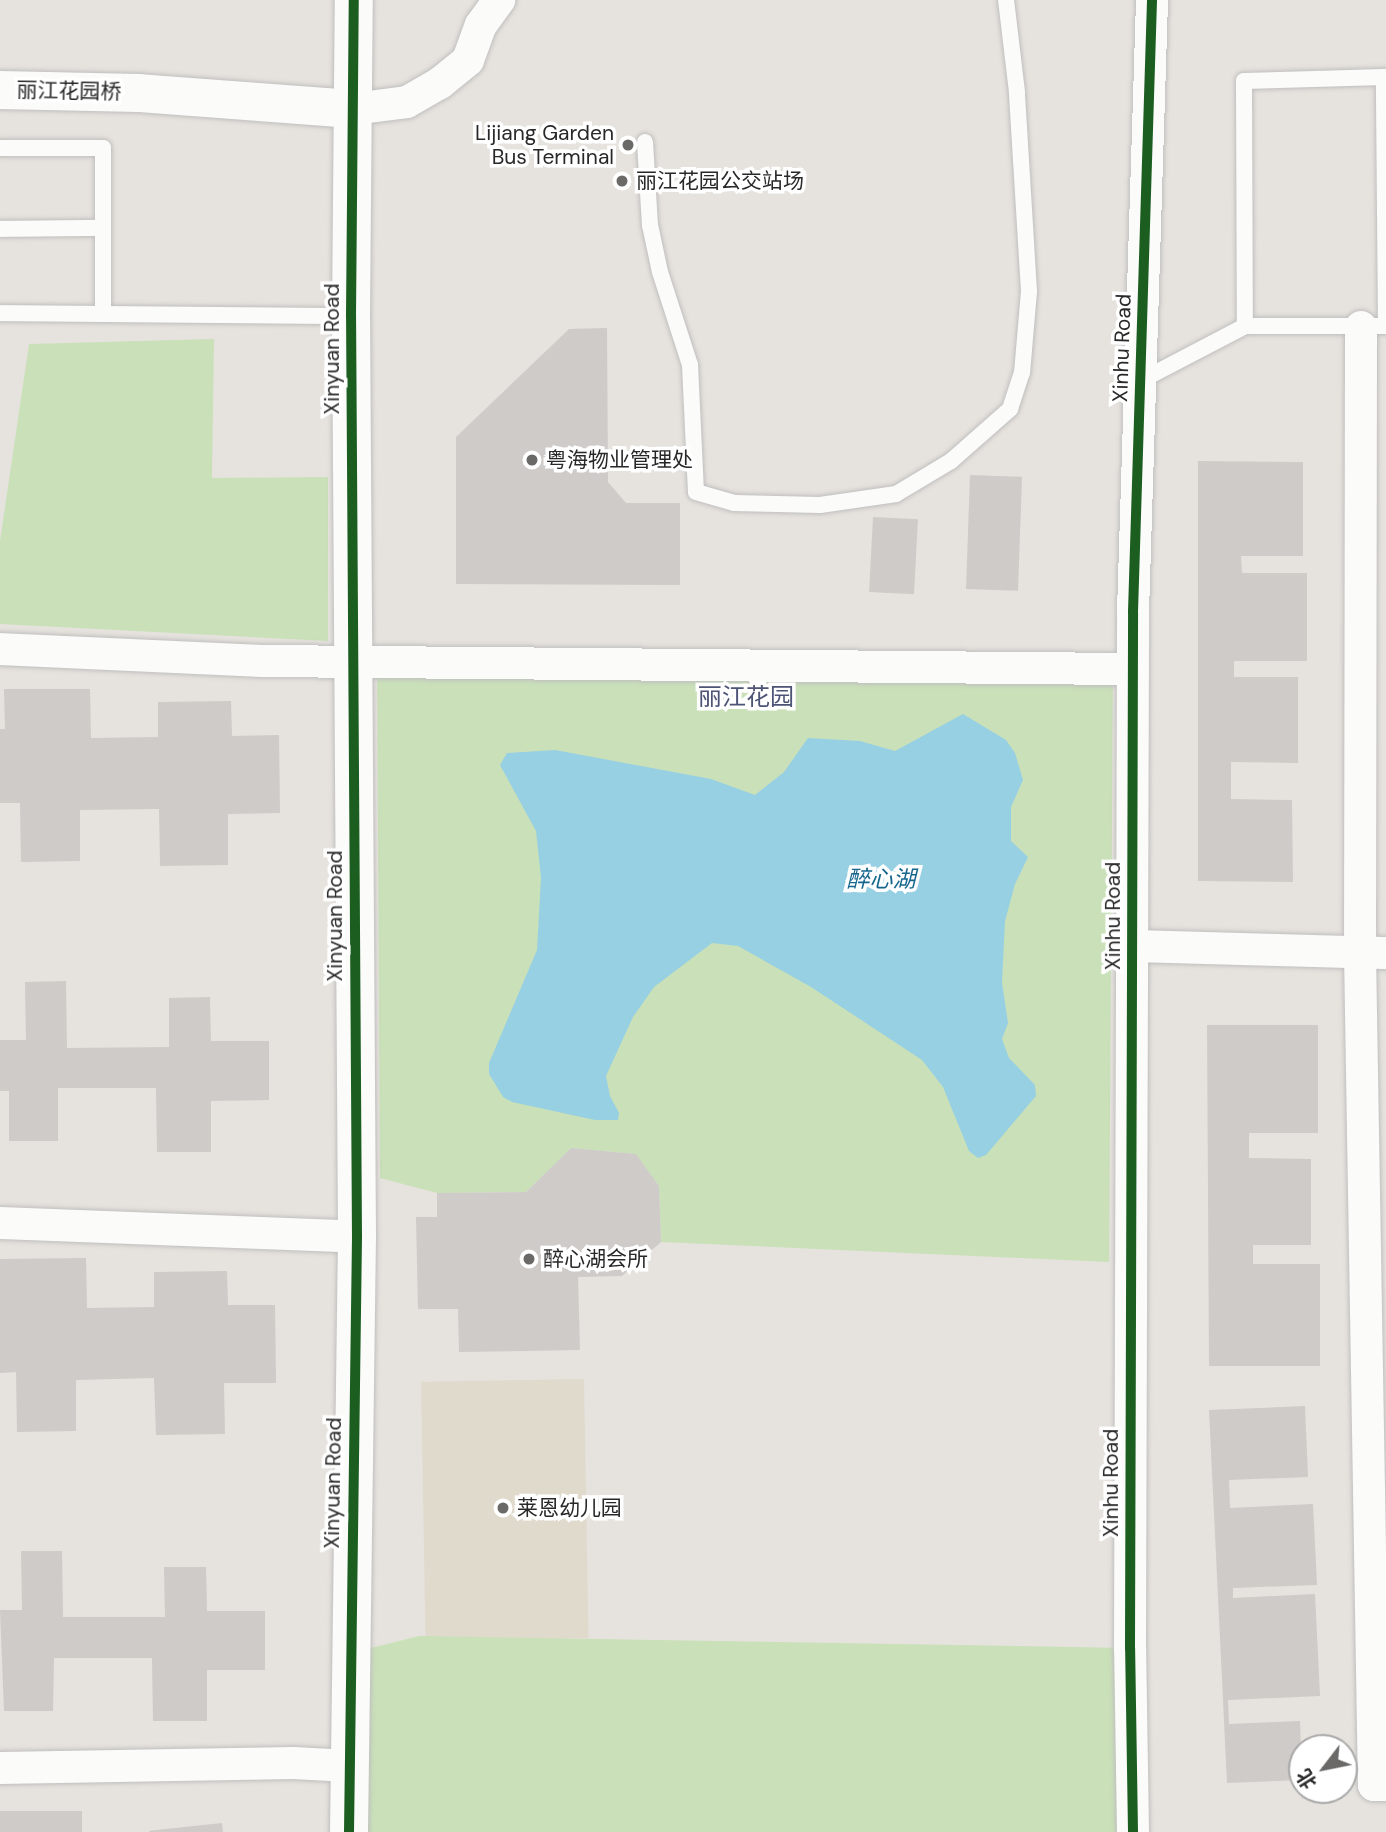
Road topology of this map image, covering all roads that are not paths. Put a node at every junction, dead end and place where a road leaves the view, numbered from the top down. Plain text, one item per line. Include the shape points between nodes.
1 (354, 0) edge
2 (499, 0) edge
3 (1006, 0) edge
4 (1152, 0) edge
5 (0, 90) edge
6 (353, 109) junction
7 (645, 142) dead end
8 (0, 148) edge
9 (103, 228) junction
10 (0, 229) edge
11 (0, 313) edge
12 (103, 314) junction
13 (351, 316) junction
14 (1245, 326) junction
15 (1361, 327) junction
16 (1140, 381) junction
17 (0, 649) edge
18 (355, 660) junction
19 (1133, 669) junction
20 (1373, 766) edge
21 (1132, 946) junction
22 (1373, 953) edge
23 (1375, 1178) edge
24 (0, 1223) edge
25 (357, 1237) junction
26 (350, 1766) junction
27 (0, 1768) edge
28 (1386, 1785) edge
29 (349, 1832) edge
30 (1133, 1832) edge

1 - 6 street, Xinyuan Road
2 - 6 street via 481,25 468,60 440,83 407,102
3 - 7 lane via 1017,92 1029,291 1023,373 1010,409 951,461 896,494 820,505 734,503 696,492 690,365 650,225
4 - 16 street, Xinhu Road
5 - 6 street, 丽江花园桥 via 139,93
6 - 13 street, Xinyuan Road
8 - 9 lane via 103,148
9 - 10 lane
9 - 12 lane
11 - 12 lane
12 - 13 lane
13 - 18 street, Xinyuan Road
14 - 15 lane
14 - 15 lane via 1244,81 1384,77 1386,326
14 - 16 lane
15 - 20 street
16 - 19 street, Xinhu Road
17 - 18 street via 262,661
18 - 19 street
18 - 25 street, Xinyuan Road
19 - 21 street, Xinhu Road
20 - 22 street
21 - 22 street
21 - 30 street, Xinhu Road
22 - 23 street
23 - 28 street via 1374,1784
24 - 25 street
25 - 26 street, Xinyuan Road
26 - 27 street
26 - 29 street, Xinyuan Road

